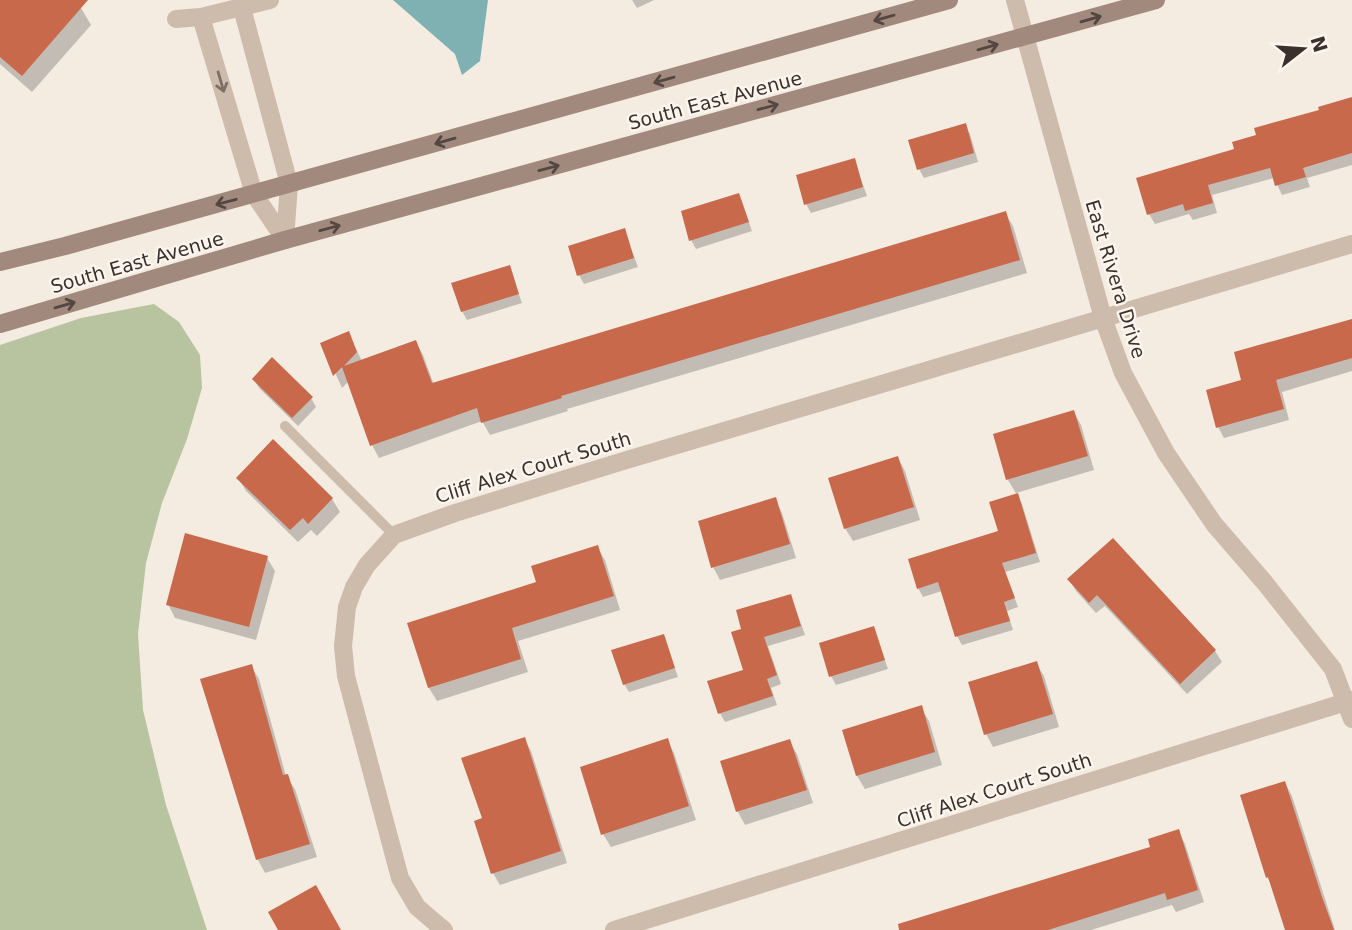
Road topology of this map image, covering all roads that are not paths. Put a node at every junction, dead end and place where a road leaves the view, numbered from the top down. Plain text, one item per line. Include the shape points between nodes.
1 (270, 0) edge
2 (949, 0) edge
3 (1015, 0) edge
4 (1156, 0) edge
5 (242, 8) junction
6 (201, 17) junction
7 (176, 19) dead end
8 (1025, 36) junction
9 (289, 184) junction
10 (254, 194) junction
11 (285, 240) junction
12 (1352, 244) edge
13 (0, 262) edge
14 (1103, 318) junction
15 (0, 324) edge
16 (285, 426) dead end
17 (394, 535) junction
18 (1349, 701) edge
19 (1352, 719) edge
20 (444, 930) edge
21 (614, 930) edge

1 - 5 street
2 -> 9 main road, South East Avenue
3 - 8 street, East Rivera Drive
8 -> 4 main road, South East Avenue
5 - 6 street
5 - 9 street
6 - 7 street
6 -> 10 street
11 -> 8 main road, South East Avenue
8 - 14 street, East Rivera Drive
9 - 10 main road, South East Avenue
9 - 11 street
10 - 11 street
10 -> 13 main road, South East Avenue
15 -> 11 main road, South East Avenue
12 - 14 street, Cliff Alex Court South
14 - 17 street, Cliff Alex Court South via 620,462
14 - 18 street, East Rivera Drive via 1123,373 1166,453 1214,524 1333,669
16 - 17 lane
17 - 20 street, Cliff Alex Court South via 367,565 347,607 345,676 400,878 417,907
18 - 19 street, East Rivera Drive
18 - 21 street, Cliff Alex Court South

